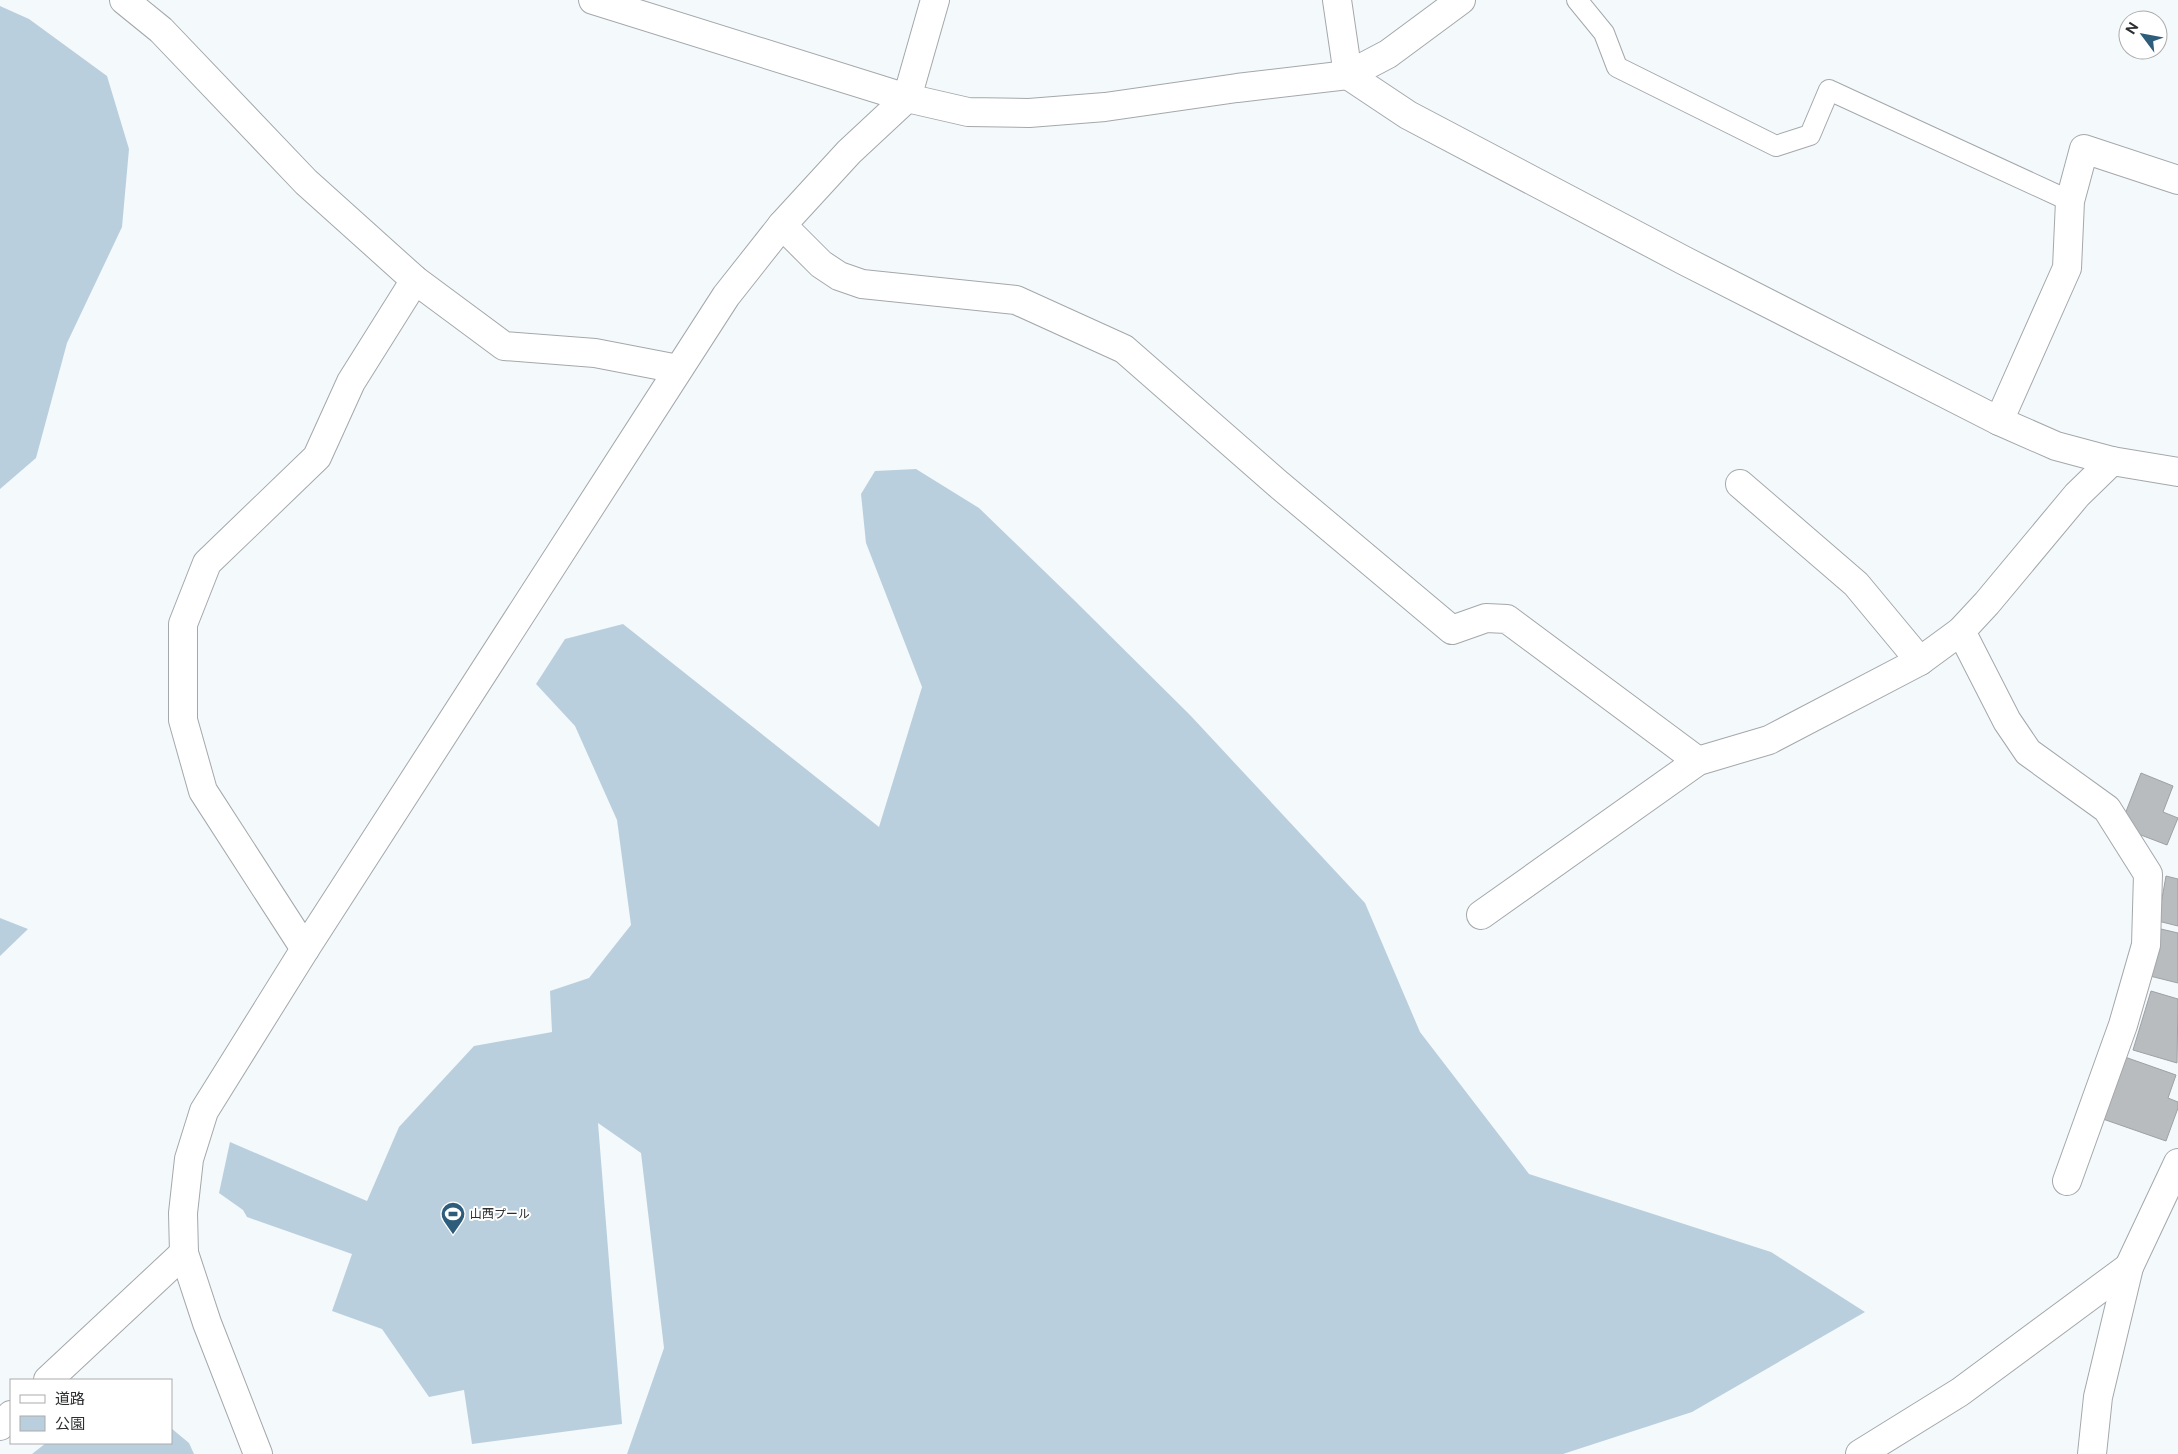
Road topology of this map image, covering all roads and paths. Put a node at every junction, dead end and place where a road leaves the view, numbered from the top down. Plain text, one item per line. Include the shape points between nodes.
1 (124, 0) edge
2 (593, 0) edge
3 (935, 0) edge
4 (1337, 0) edge
5 (1461, 0) edge
6 (1577, 0) edge
7 (1348, 75) junction
8 (908, 98) junction
9 (2178, 180) edge
10 (2070, 201) junction
11 (782, 225) junction
12 (415, 280) junction
13 (678, 369) junction
14 (1999, 421) junction
15 (2112, 461) junction
16 (2177, 465) edge
17 (1740, 484) dead end
18 (1961, 631) junction
19 (1920, 661) junction
20 (1698, 761) junction
21 (1481, 915) dead end
22 (305, 949) junction
23 (2178, 1163) edge
24 (2067, 1181) dead end
25 (184, 1253) junction
26 (2129, 1267) junction
27 (49, 1379) edge
28 (10, 1416) edge
29 (0, 1426) edge
30 (258, 1454) edge
31 (1860, 1454) edge
32 (2092, 1454) edge

1 - 12 street via 161,30 306,182
2 - 8 street
3 - 8 street
4 - 7 street
5 - 7 street via 1388,54
6 - 10 lane via 1604,33 1617,67 1776,146 1810,136 1829,90
7 - 8 street via 1105,107 1029,113 968,112
7 - 14 street via 1408,115
8 - 11 street via 849,152
9 - 10 street via 2084,149
10 - 14 street via 2068,268
11 - 13 street via 726,296
11 - 20 street via 821,264 839,276 862,284 1016,300 1124,349 1277,484 1452,630 1486,618 1507,619
12 - 13 street via 504,346 595,353
12 - 22 street via 350,382 317,457 207,563 183,624 183,720 203,791
13 - 22 street
14 - 15 street via 2056,446
15 - 16 street
15 - 18 street via 2077,494
17 - 19 street via 1856,584
18 - 19 street
18 - 24 street via 2007,721 2028,752 2107,809 2148,874 2146,945 2122,1025
19 - 20 street via 1770,740
20 - 21 street
22 - 25 street via 204,1111 189,1159 183,1213
23 - 26 street
25 - 27 street
25 - 30 street
26 - 31 street via 1960,1392
26 - 32 street via 2098,1397
28 - 29 street

